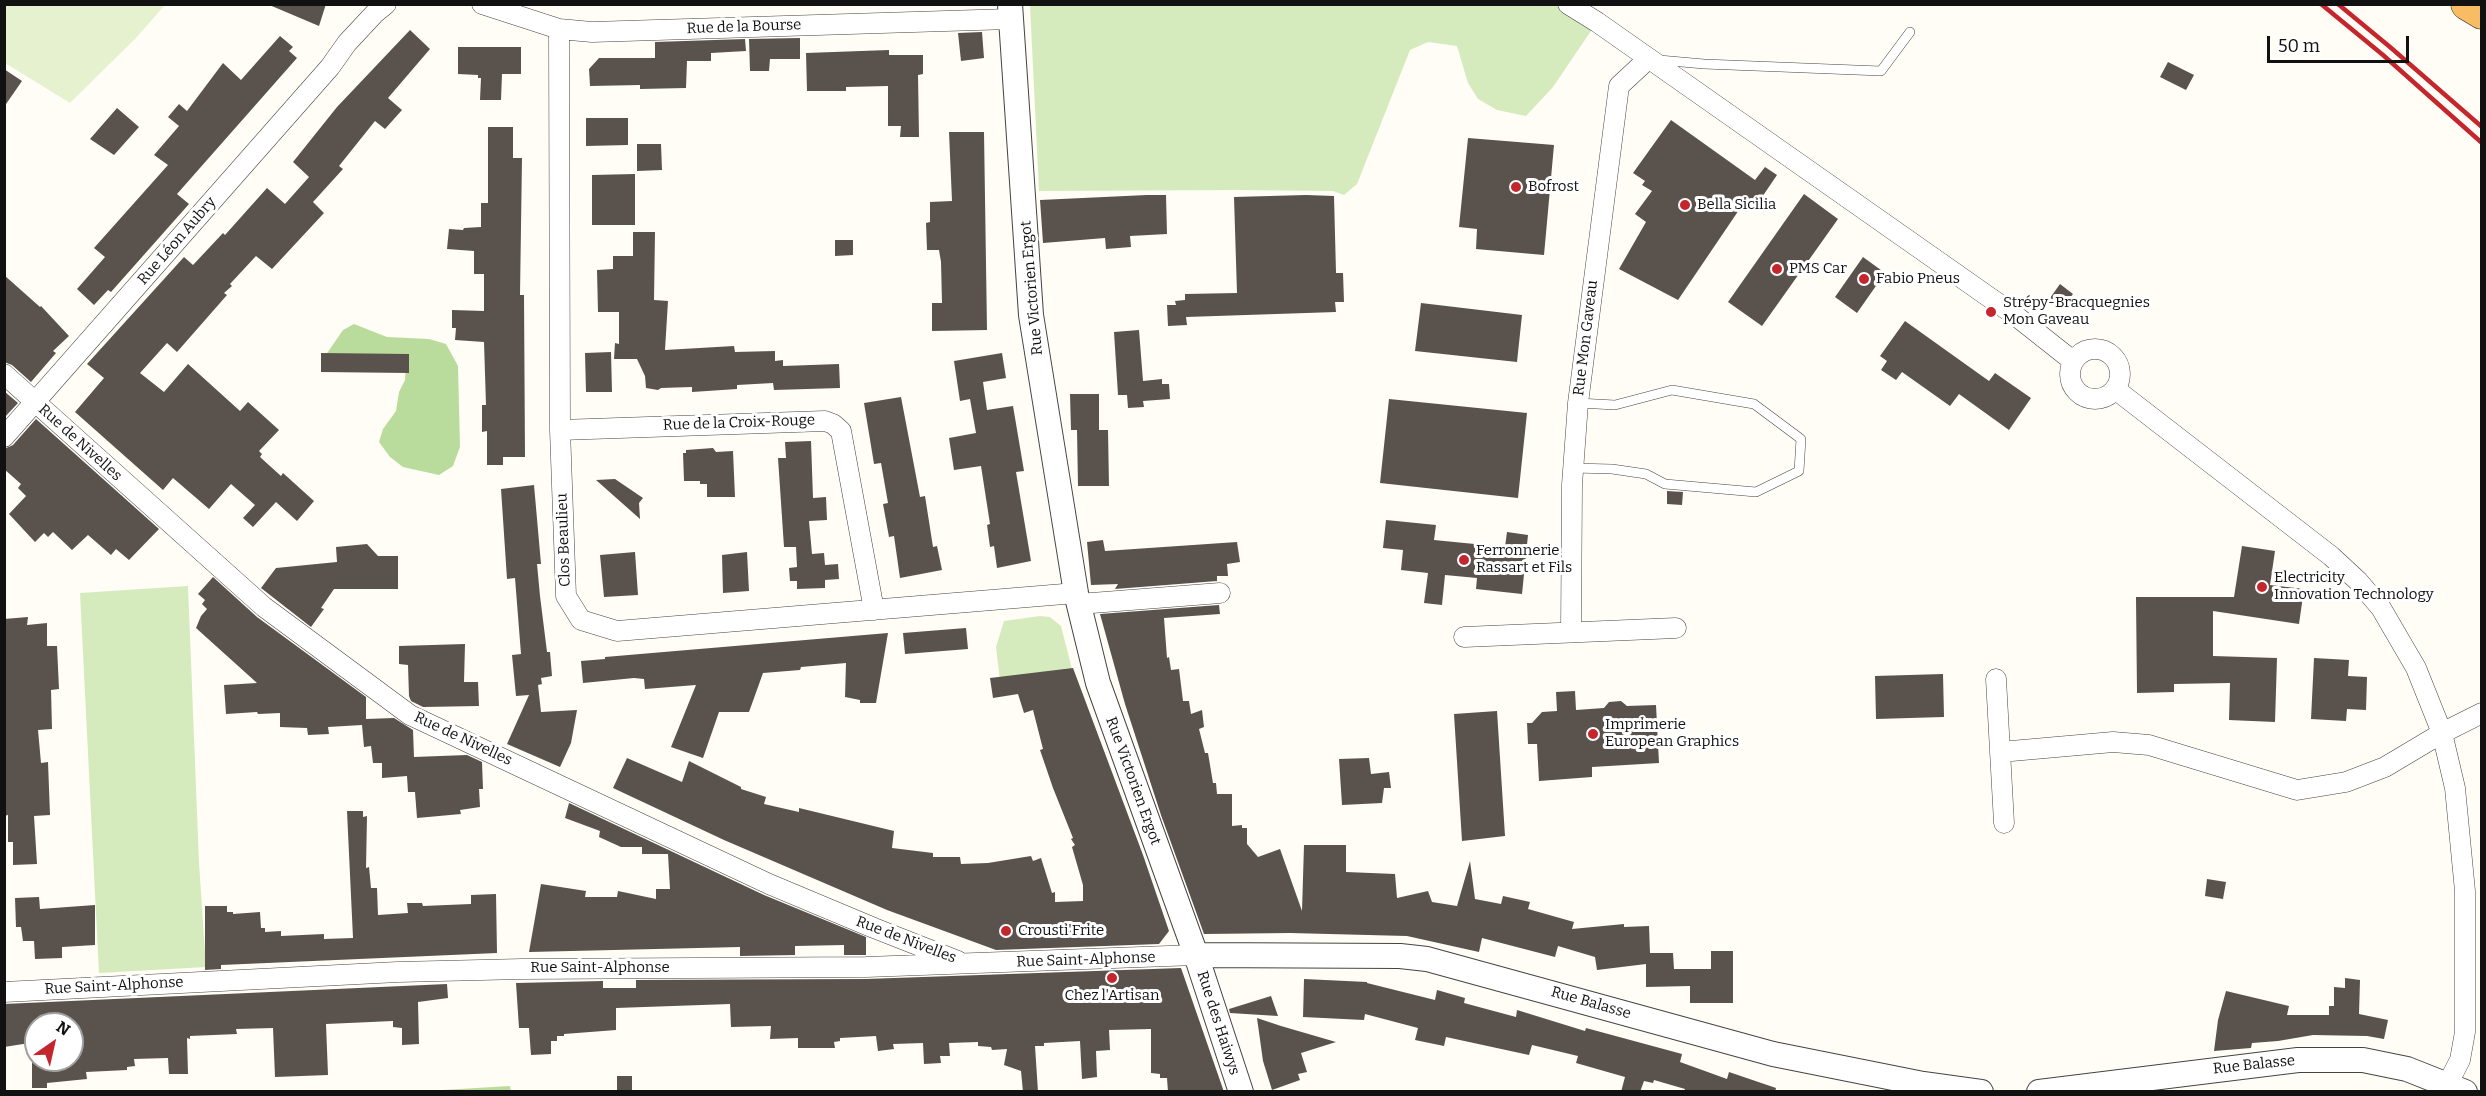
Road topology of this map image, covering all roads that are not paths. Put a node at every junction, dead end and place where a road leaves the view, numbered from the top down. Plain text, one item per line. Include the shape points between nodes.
1 (362, 4) edge
2 (386, 4) edge
3 (482, 4) edge
4 (1568, 4) edge
5 (2467, 4) edge
6 (1010, 12) edge
7 (2481, 13) edge
8 (559, 29) junction
9 (1910, 32) dead end
10 (347, 43) junction
11 (1648, 58) junction
12 (2073, 361) junction
13 (4, 374) edge
14 (2115, 389) junction
15 (35, 403) junction
16 (1578, 403) junction
17 (560, 429) junction
18 (4, 437) edge
19 (1573, 468) junction
20 (1220, 593) dead end
21 (1077, 599) junction
22 (874, 610) junction
23 (1676, 628) dead end
24 (1570, 632) junction
25 (1464, 637) dead end
26 (1996, 679) dead end
27 (2481, 713) edge
28 (2442, 733) junction
29 (2000, 752) junction
30 (2004, 823) dead end
31 (1196, 955) junction
32 (968, 964) junction
33 (4, 992) edge
34 (2457, 1087) edge
35 (1241, 1092) edge
36 (1981, 1092) edge
37 (2039, 1092) edge

1 - 10 street, Rue Léon Aubry
2 - 10 street, Rue Léon Aubry
3 - 8 street, Rue de la Bourse
4 - 11 street
5 - 7 highway
6 - 8 street, Rue de la Bourse via 592,32
6 - 21 street, Rue Victorien Ergot via 1031,315
8 - 17 street, Clos Beaulieu
9 - 11 lane via 1881,71
10 - 15 street, Rue Léon Aubry
11 - 12 street via 2016,316
11 - 16 street, Rue Mon Gaveau via 1619,86
12 - 14 street via 2070,377 2078,392 2093,399
12 - 14 street via 2085,350 2109,353 2119,366
13 - 15 street, Rue de Nivelles
14 - 28 street via 2358,581 2401,640
15 - 18 street, Rue Léon Aubry
15 - 32 street, Rue de Nivelles via 264,607 410,715 769,884
16 - 19 street, Rue Mon Gaveau
16 - 19 lane via 1615,405 1672,390 1754,404 1801,439 1799,471 1756,492 1665,484 1646,474 1612,469
17 - 22 street, Rue de la Croix-Rouge via 825,421 833,424 841,431
17 - 22 street, Clos Beaulieu via 566,596 581,620 617,631
19 - 24 street, Rue Mon Gaveau
20 - 21 street
21 - 22 street, Clos Beaulieu
21 - 31 street, Rue Victorien Ergot via 1098,683
23 - 24 street
24 - 25 street
26 - 29 street
27 - 28 street
28 - 29 street via 2366,775 2296,790 2149,745 2113,742
28 - 34 street via 2455,788 2465,891 2465,1032
29 - 30 street
31 - 32 street, Rue Saint-Alphonse
31 - 35 street, Rue des Haiwys
31 - 36 street, Rue Balasse via 1427,959 1773,1054
32 - 33 street, Rue Saint-Alphonse via 398,972
34 - 37 street, Rue Balasse via 2407,1069 2363,1060 2298,1060

